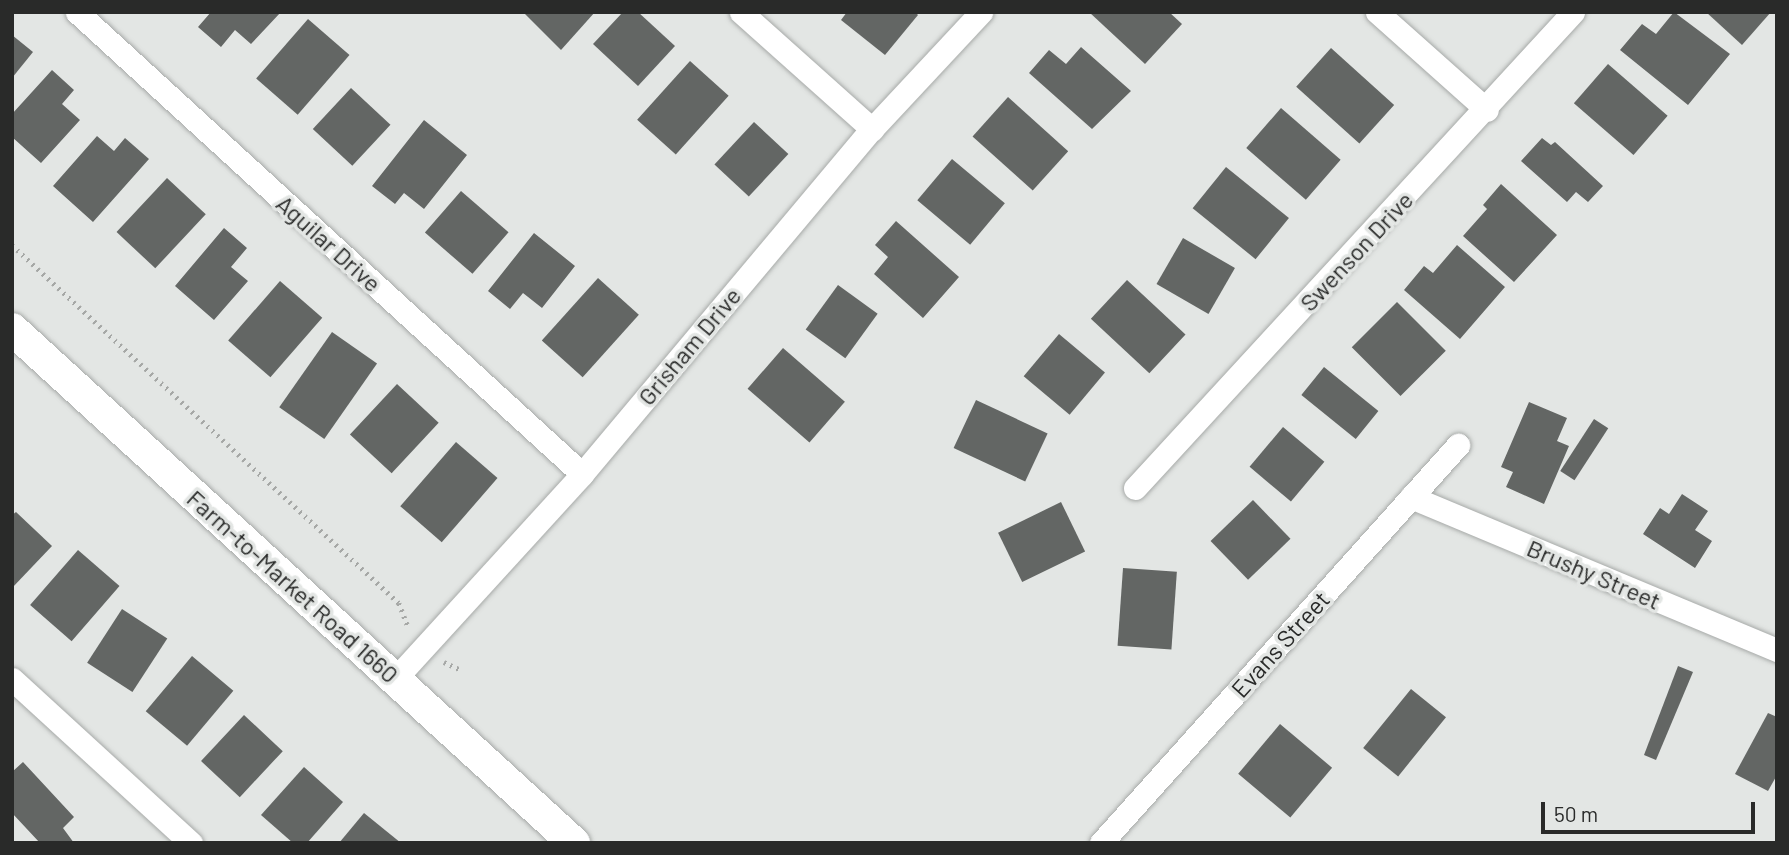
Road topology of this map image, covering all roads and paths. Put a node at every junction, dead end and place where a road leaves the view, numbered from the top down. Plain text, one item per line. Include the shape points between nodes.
1 (77, 12) edge
2 (741, 12) edge
3 (981, 12) edge
4 (1377, 12) edge
5 (1573, 12) edge
6 (1487, 110) junction
7 (872, 129) junction
8 (12, 245) edge
9 (12, 330) edge
10 (1458, 444) dead end
11 (582, 474) junction
12 (1135, 488) dead end
13 (1411, 497) junction
14 (408, 627) dead end
15 (1777, 650) edge
16 (449, 667) dead end
17 (459, 669) dead end
18 (12, 679) edge
19 (395, 679) junction
20 (186, 841) edge
21 (574, 843) edge
22 (1101, 843) edge

1 - 11 street, Aguilar Drive
2 - 7 street
3 - 7 street, Grisham Drive
4 - 6 street
5 - 6 street, Swenson Drive
6 - 12 street, Swenson Drive
7 - 11 street, Grisham Drive
8 - 14 path via 399,603
9 - 19 main road, Farm-to-Market Road 1660
10 - 13 street, Evans Street
11 - 19 street, Grisham Drive
13 - 15 street, Brushy Street
13 - 22 street, Evans Street
16 - 17 path
18 - 20 street
19 - 21 main road, Farm-to-Market Road 1660

